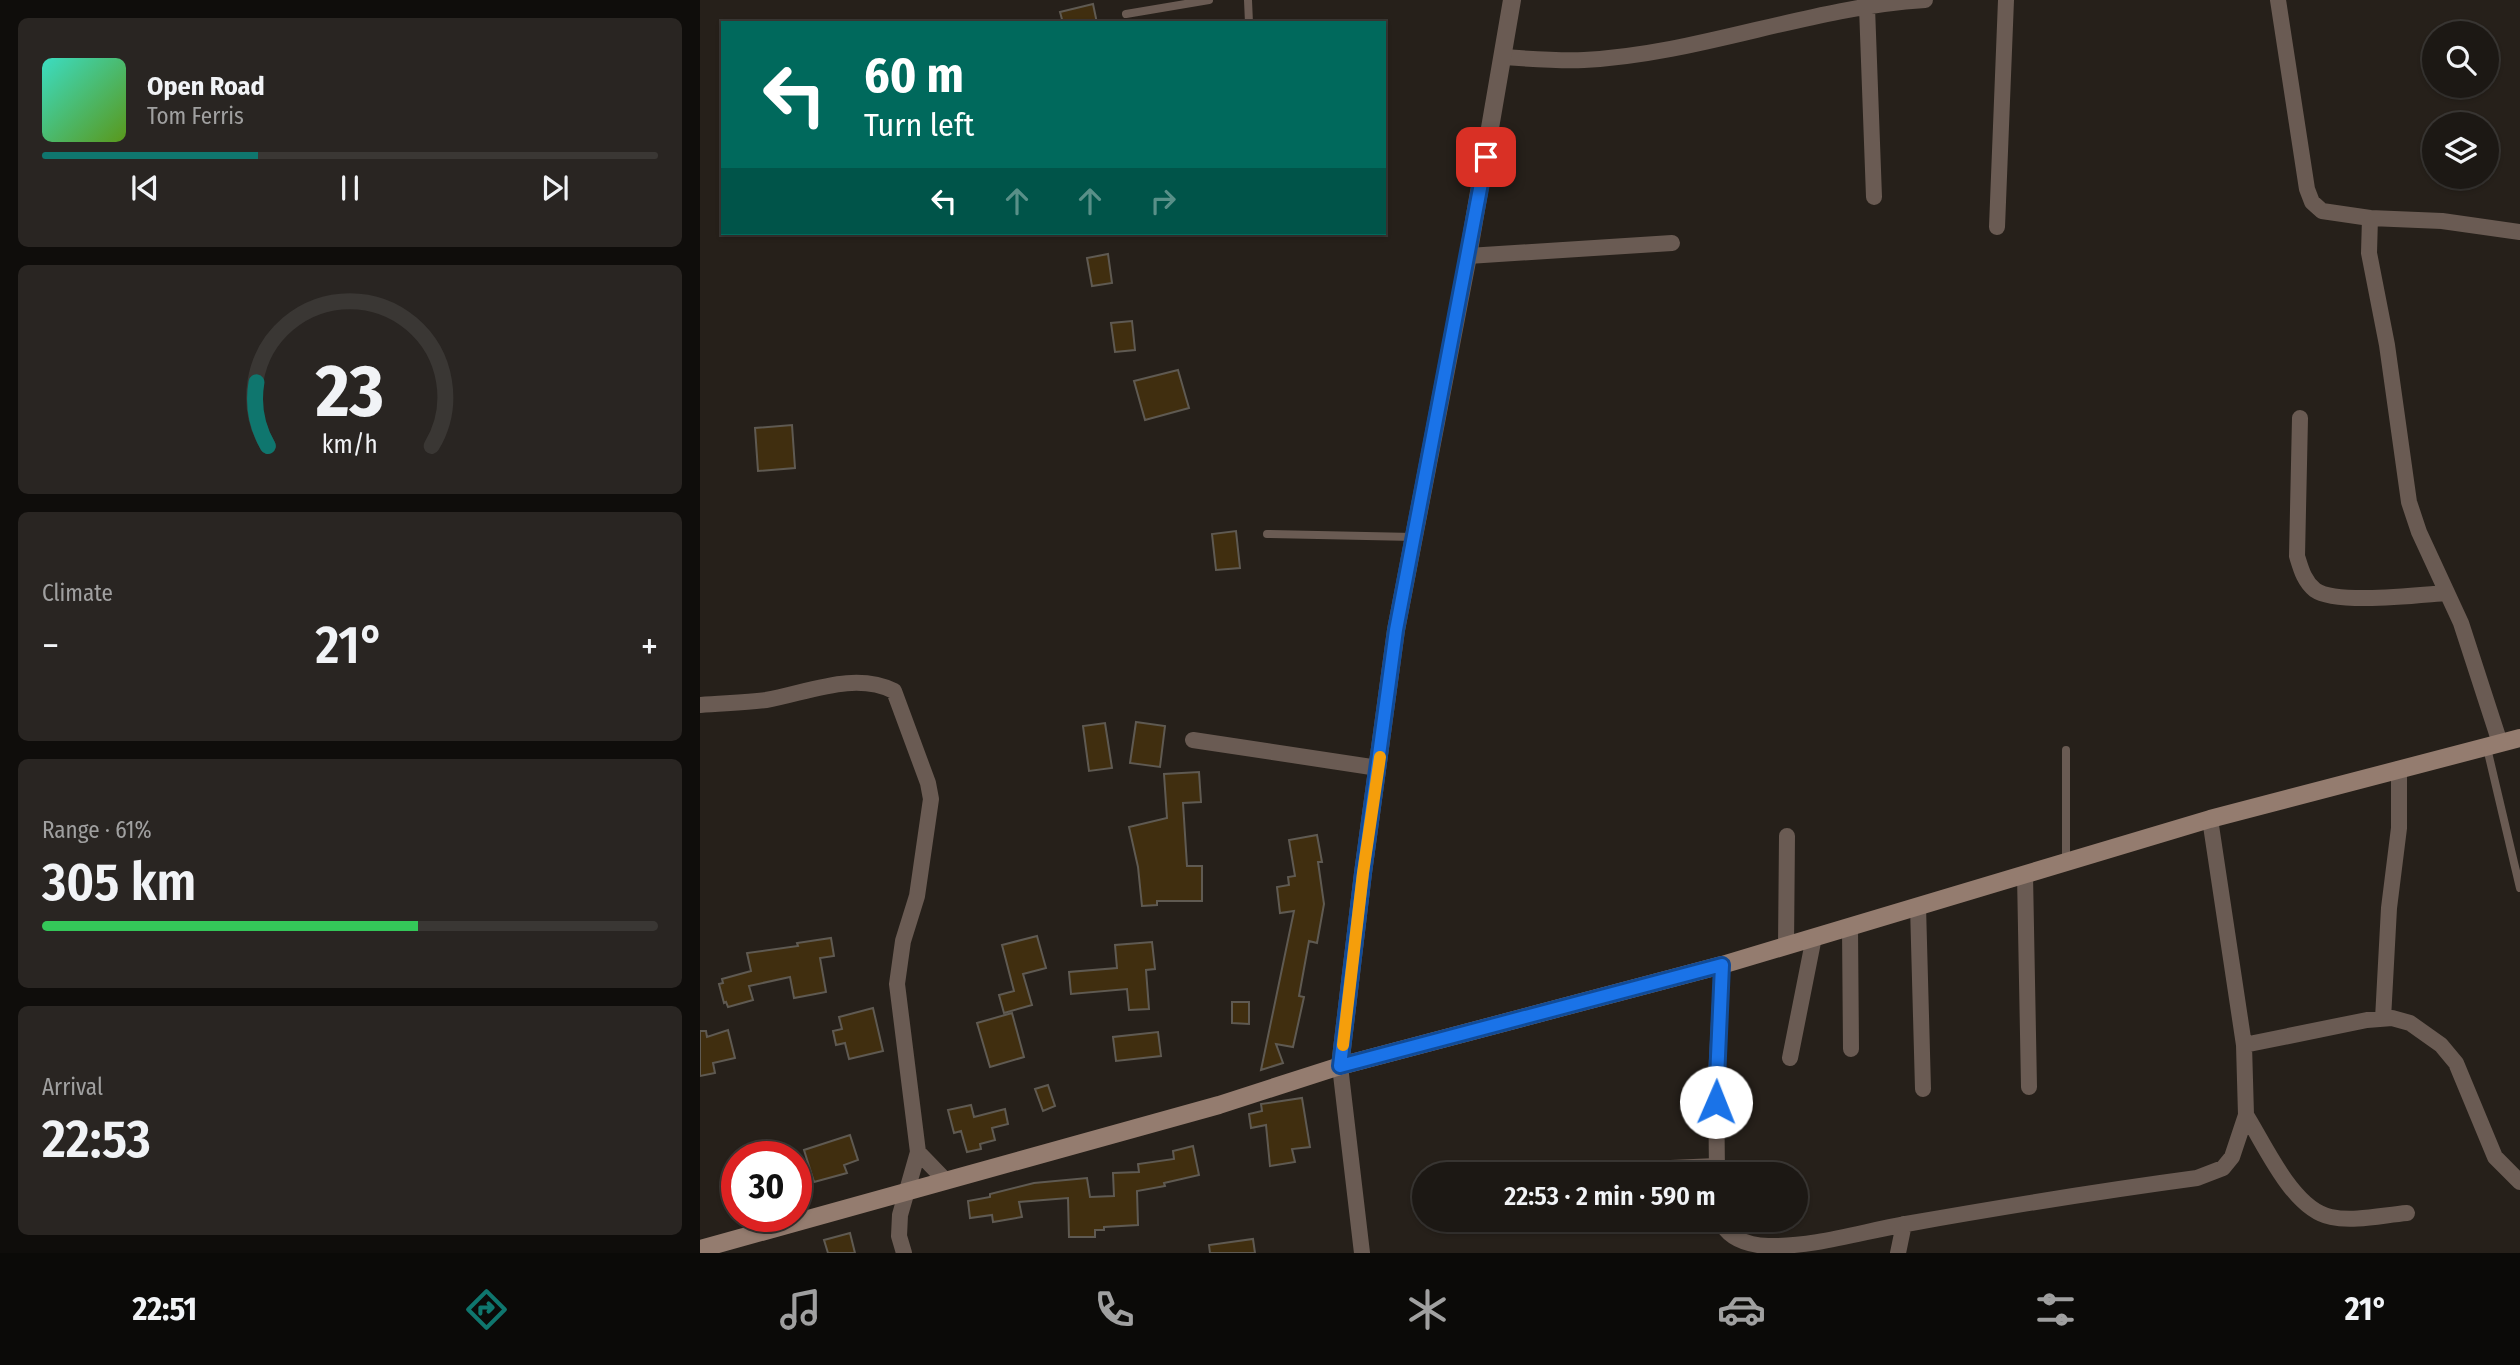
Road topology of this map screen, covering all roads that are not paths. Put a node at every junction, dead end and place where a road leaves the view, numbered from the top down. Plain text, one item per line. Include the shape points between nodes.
1 (1209, 0) edge
2 (1248, 0) edge
3 (1512, 0) edge
4 (1925, 0) edge
5 (2006, 0) edge
6 (2278, 0) edge
7 (1867, 6) junction
8 (1126, 14) dead end
9 (1249, 21) edge
10 (1504, 57) junction
11 (1874, 197) dead end
12 (2370, 218) junction
13 (1997, 227) dead end
14 (2520, 232) edge
15 (1672, 243) dead end
16 (1468, 256) junction
17 (2300, 418) dead end
18 (1267, 534) dead end
19 (1414, 537) junction
20 (2447, 593) junction
21 (700, 705) edge
22 (2520, 738) edge
23 (1193, 740) dead end
24 (2494, 745) junction
25 (2066, 750) dead end
26 (1378, 768) junction
27 (2399, 769) junction
28 (2210, 819) junction
29 (1787, 836) dead end
30 (2066, 863) junction
31 (2025, 875) junction
32 (2520, 888) edge
33 (1918, 906) junction
34 (1850, 928) junction
35 (1814, 937) junction
36 (1786, 946) junction
37 (1722, 965) junction
38 (2384, 1019) junction
39 (2244, 1045) junction
40 (1851, 1049) dead end
41 (1790, 1058) dead end
42 (1340, 1066) junction
43 (2029, 1087) dead end
44 (1923, 1089) dead end
45 (2246, 1115) junction
46 (918, 1152) junction
47 (1717, 1162) edge
48 (946, 1181) junction
49 (2520, 1182) edge
50 (908, 1191) junction
51 (2407, 1213) dead end
52 (1904, 1224) junction
53 (1727, 1232) edge
54 (700, 1248) edge
55 (1801, 1249) edge
56 (904, 1253) edge
57 (1362, 1253) edge
58 (1898, 1253) edge

1 - 8 lane
2 - 9 lane
3 - 10 street
4 - 7 street
5 - 13 street
6 - 12 street via 2312,202 2322,211
7 - 10 street via 1654,51 1584,60
7 - 11 street
10 - 16 street
12 - 14 street via 2442,221
12 - 20 street via 2369,253 2409,502
15 - 16 street
16 - 19 street
17 - 20 street via 2297,556 2304,578 2327,596
18 - 19 lane
19 - 26 street
20 - 24 street via 2462,623
21 - 46 street via 764,700 852,682 894,691 931,799 917,896 903,941 897,984
22 - 24 main road
23 - 26 street
24 - 27 main road
24 - 32 lane
25 - 30 lane
26 - 42 street
27 - 28 main road
27 - 38 street via 2399,828 2389,908
28 - 30 main road
28 - 39 street
29 - 36 street
30 - 31 main road
31 - 33 main road
31 - 43 street
33 - 34 main road
33 - 44 street
34 - 35 main road
34 - 40 street
35 - 36 main road
35 - 41 street
36 - 37 main road
37 - 42 main road
37 - 47 street
38 - 39 street
38 - 49 street via 2410,1023 2441,1045 2456,1063 2495,1157
39 - 45 street
42 - 48 main road via 1219,1105
42 - 57 street
45 - 51 street via 2294,1193 2309,1208 2330,1217
45 - 52 street via 2232,1157 2209,1174
46 - 48 street
46 - 50 street
48 - 50 main road
50 - 54 main road
50 - 56 street via 898,1236
52 - 55 street
52 - 58 street
53 - 55 street via 1744,1242

